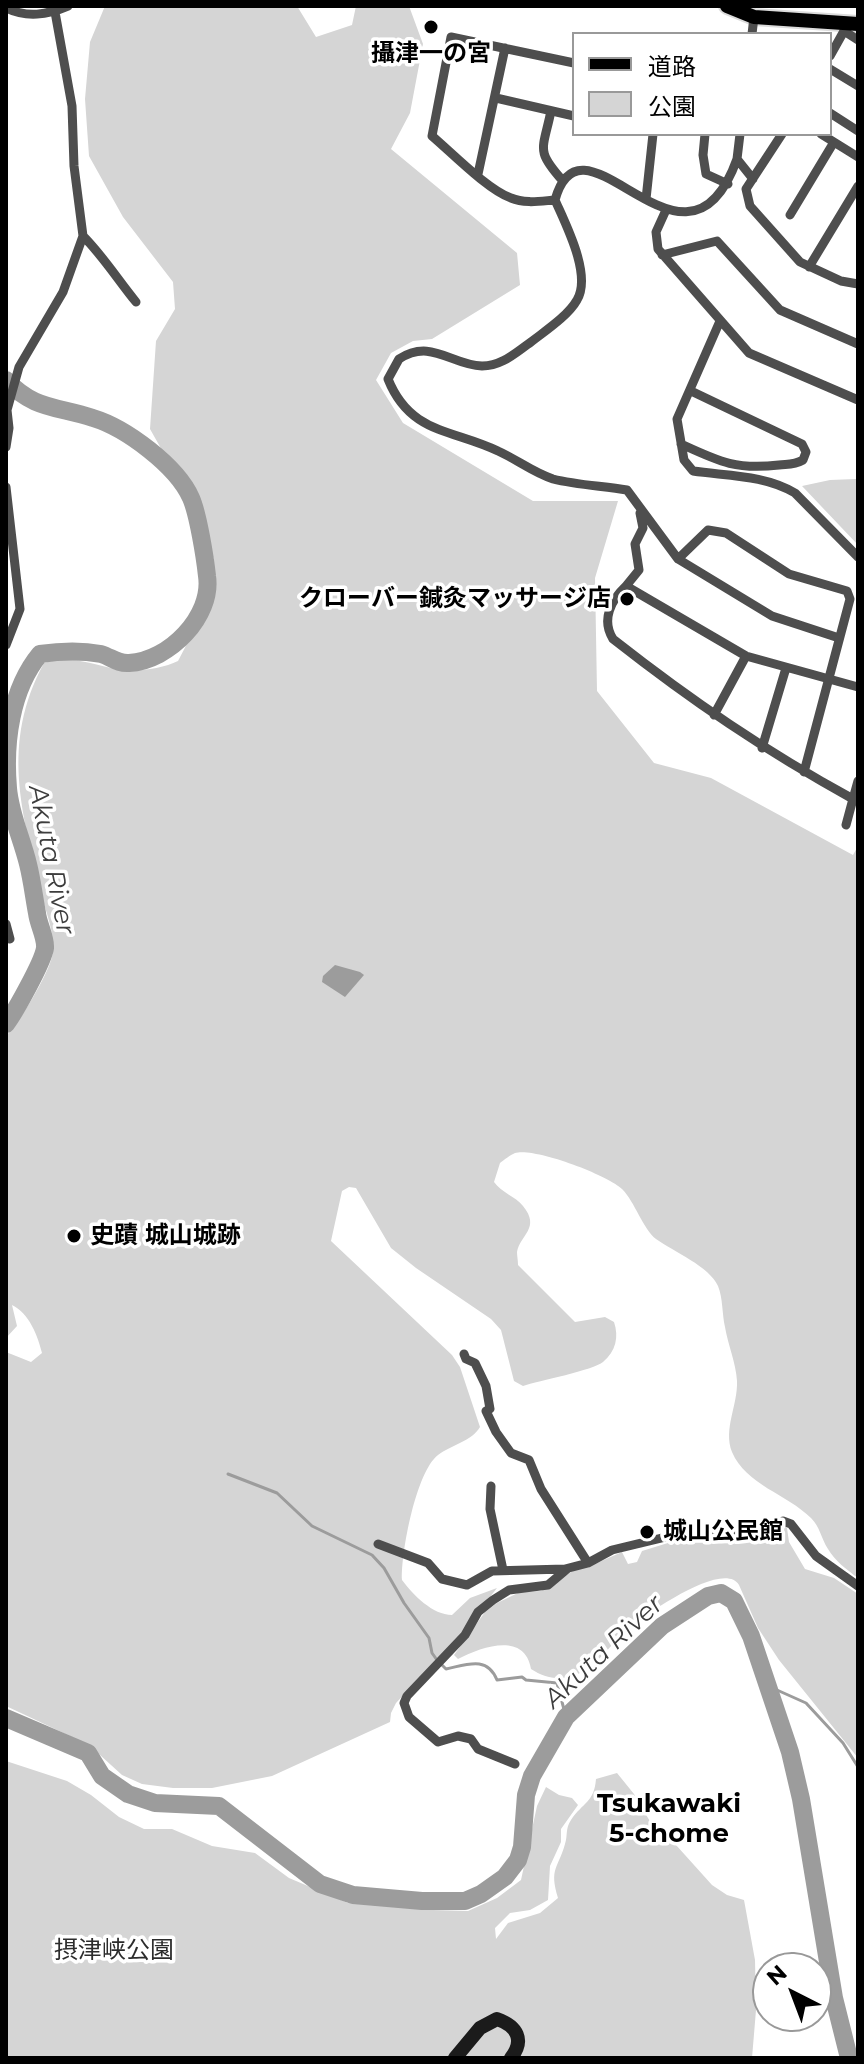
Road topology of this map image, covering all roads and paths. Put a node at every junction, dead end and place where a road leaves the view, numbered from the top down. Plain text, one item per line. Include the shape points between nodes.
1 (68, 6) edge
2 (727, 6) edge
3 (6, 8) edge
4 (55, 12) junction
5 (783, 13) edge
6 (754, 17) junction
7 (849, 27) edge
8 (752, 32) edge
9 (858, 40) edge
10 (505, 48) junction
11 (832, 53) edge
12 (572, 63) edge
13 (832, 70) edge
14 (858, 86) edge
15 (496, 98) junction
16 (551, 111) junction
17 (832, 114) edge
18 (572, 116) edge
19 (858, 131) edge
20 (653, 136) edge
21 (705, 136) edge
22 (740, 136) edge
23 (781, 136) edge
24 (824, 136) edge
25 (834, 142) junction
26 (858, 157) edge
27 (737, 159) junction
28 (478, 174) junction
29 (753, 179) junction
30 (563, 181) junction
31 (728, 184) junction
32 (858, 186) edge
33 (646, 199) junction
34 (555, 200) junction
35 (666, 210) junction
36 (790, 215) dead end
37 (83, 236) junction
38 (662, 255) junction
39 (809, 267) junction
40 (856, 280) edge
41 (136, 302) dead end
42 (720, 321) junction
43 (858, 344) edge
44 (691, 391) junction
45 (858, 400) edge
46 (681, 444) junction
47 (6, 447) edge
48 (6, 487) edge
49 (640, 510) junction
50 (858, 557) edge
51 (678, 559) junction
52 (626, 586) junction
53 (839, 638) junction
54 (6, 645) edge
55 (746, 656) junction
56 (786, 668) junction
57 (829, 680) junction
58 (858, 687) edge
59 (714, 715) junction
60 (762, 748) junction
61 (804, 772) junction
62 (858, 781) edge
63 (853, 799) junction
64 (846, 825) dead end
65 (6, 924) edge
66 (10, 939) dead end
67 (464, 1354) dead end
68 (491, 1486) dead end
69 (378, 1544) dead end
70 (588, 1563) junction
71 (567, 1568) junction
72 (503, 1570) junction
73 (858, 1586) edge
74 (515, 1764) dead end
75 (455, 2058) edge
76 (511, 2058) edge

1 - 4 street
2 - 6 main road
3 - 4 street via 26,14
4 - 37 street via 72,106
5 - 6 main road
5 - 7 main road
6 - 8 street
7 - 9 street
7 - 11 street
10 - 12 street
10 - 15 street
10 - 28 street via 451,37 432,136
13 - 14 street
15 - 16 street
15 - 28 street
16 - 18 street
16 - 30 street via 543,159
17 - 19 street
20 - 33 street
21 - 31 street via 706,174
22 - 27 street
23 - 29 street
24 - 25 street
25 - 26 street
25 - 36 street
27 - 29 street
27 - 31 street
28 - 34 street via 511,199
29 - 39 street via 746,189 750,206
30 - 33 street via 569,174 589,170
30 - 34 street
31 - 35 street via 709,206
32 - 39 street
33 - 35 street
34 - 49 street via 582,271 578,299 571,308 502,362 467,364 424,351 399,359 388,379 399,399 431,428 494,449 552,478 627,490
35 - 38 street via 656,232
37 - 41 street
37 - 47 street via 63,292 19,367 9,403
38 - 42 street
38 - 43 street via 717,241 780,310
39 - 40 street via 841,281
42 - 44 street
42 - 45 street via 749,353
44 - 46 street via 677,419
44 - 46 street via 802,444 806,452 794,465 763,468 726,465
46 - 50 street via 693,471 771,481 795,493
48 - 54 street via 20,609
49 - 51 street
49 - 52 street via 643,528 635,544 639,570
51 - 53 street via 772,616
51 - 53 street via 708,530 726,533 789,574 847,591 850,599
52 - 55 street
52 - 59 street via 608,613 613,639
53 - 57 street
55 - 56 street
55 - 59 street
56 - 57 street
56 - 60 street
57 - 58 street
57 - 61 street
59 - 60 street
60 - 61 street
61 - 63 street
62 - 63 street
63 - 64 street
65 - 66 street
67 - 70 street via 486,1386 486,1411 496,1432 511,1453 529,1460 541,1489
68 - 72 street via 490,1509
69 - 72 street via 428,1563 437,1576 458,1584
70 - 71 street
70 - 73 street via 612,1550 695,1530 741,1532 783,1521 816,1556
71 - 72 street
71 - 74 street via 548,1585 509,1590 478,1612 465,1635 404,1703 409,1717 438,1742 458,1736 471,1739 478,1749
75 - 76 street via 480,2028 497,2019 517,2032 519,2045

